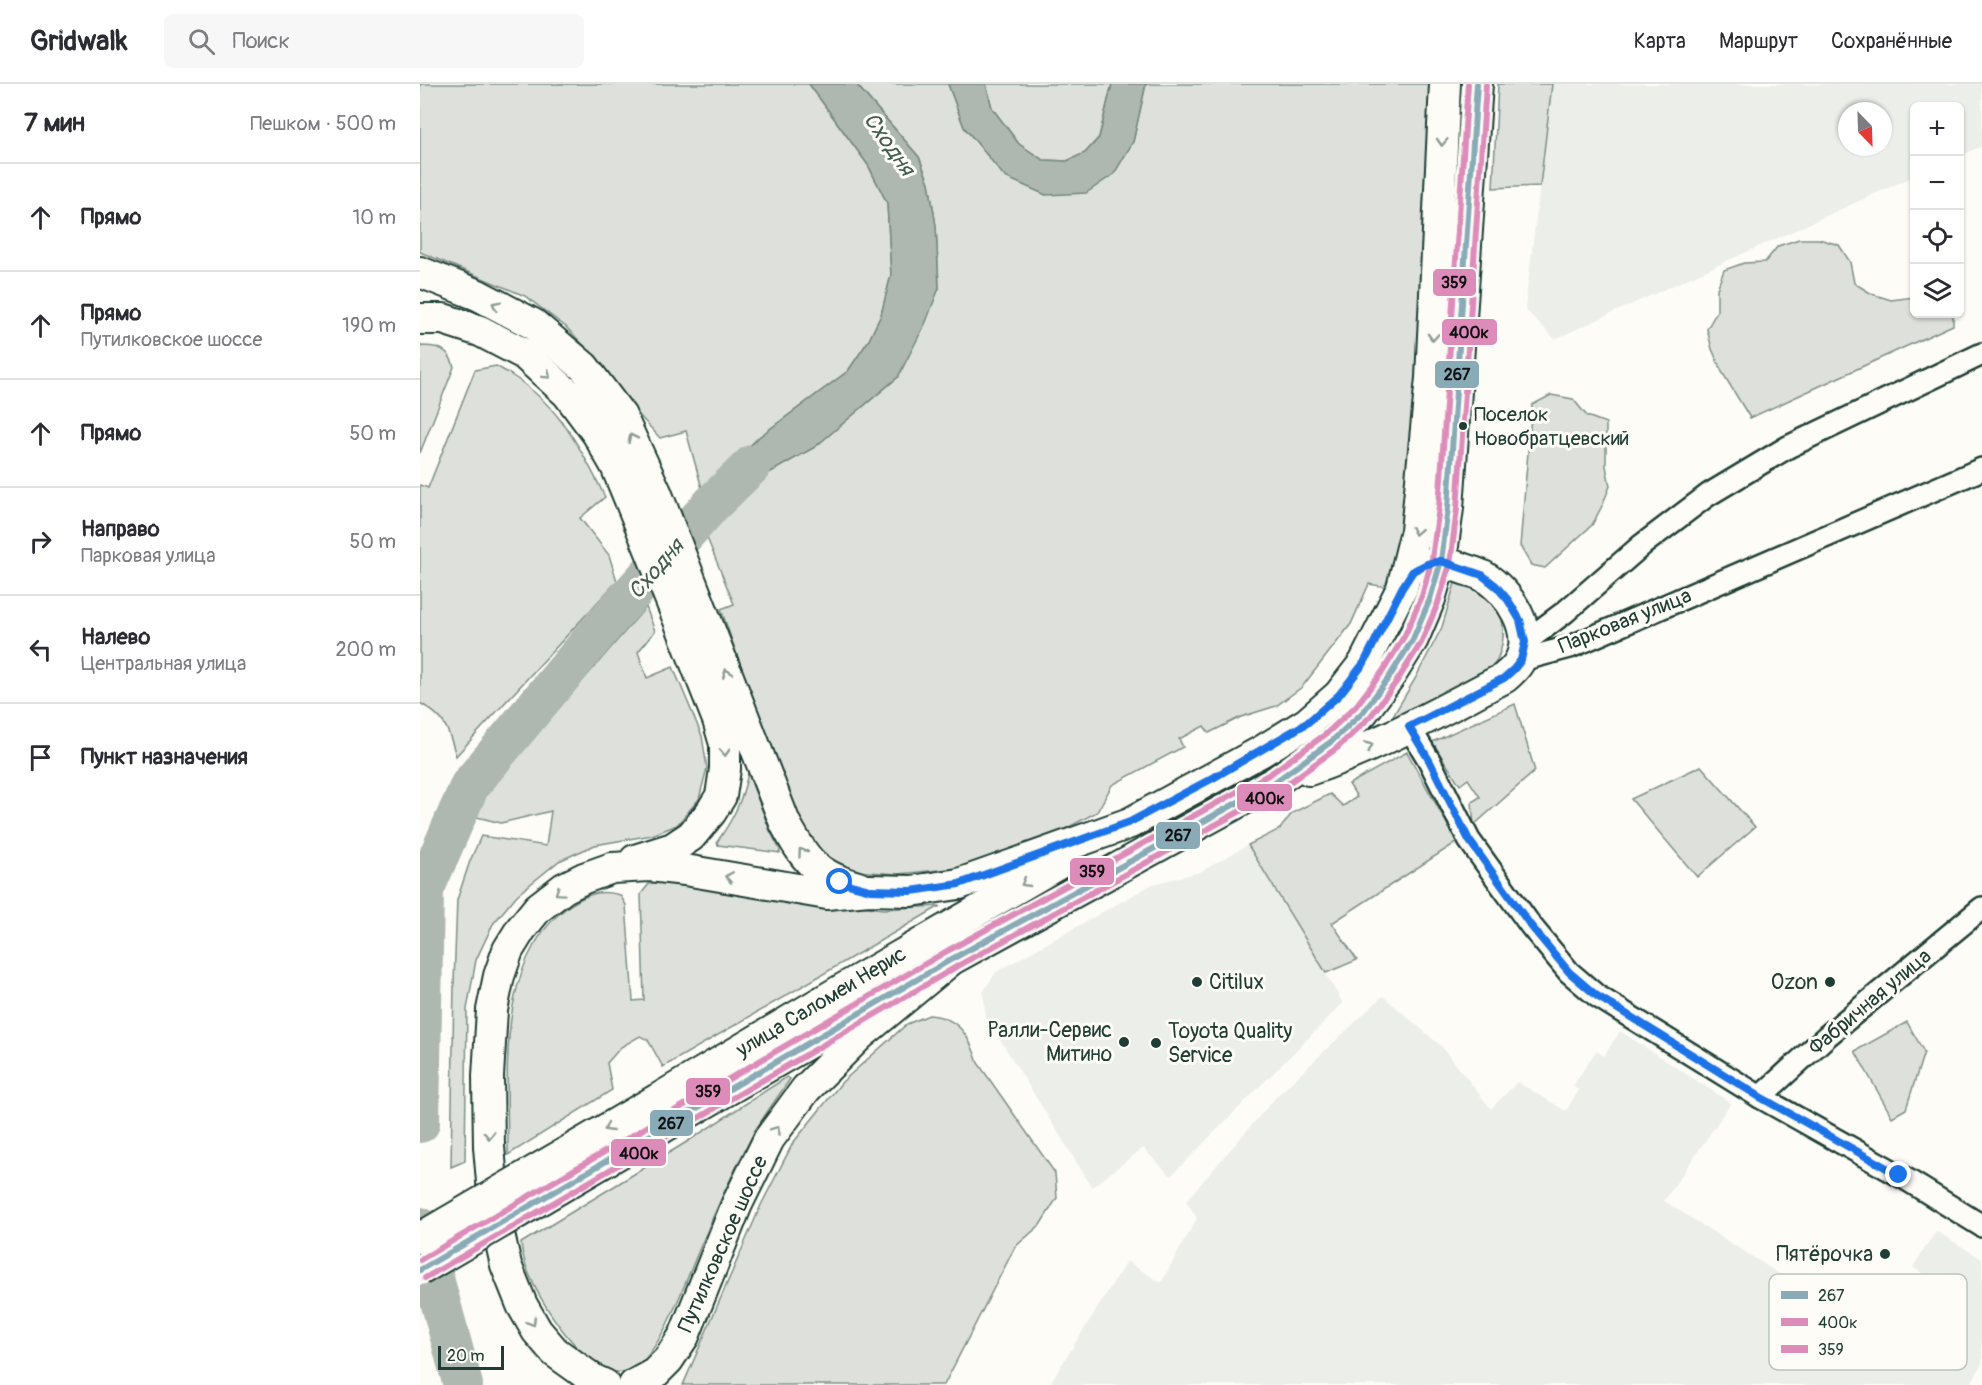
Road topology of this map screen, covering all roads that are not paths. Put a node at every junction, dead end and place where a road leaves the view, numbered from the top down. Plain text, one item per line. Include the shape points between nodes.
1 (1445, 84) edge
2 (1477, 84) edge
3 (420, 273) edge
4 (420, 319) edge
5 (1982, 354) edge
6 (1982, 469) edge
7 (1441, 561) junction
8 (1402, 588) junction
9 (1523, 651) junction
10 (1409, 727) junction
11 (1275, 782) junction
12 (1130, 822) junction
13 (612, 868) junction
14 (870, 890) junction
15 (1982, 908) edge
16 (952, 959) junction
17 (1760, 1097) junction
18 (665, 1111) junction
19 (1982, 1226) edge
20 (420, 1238) edge
21 (420, 1270) edge
22 (605, 1385) edge
23 (634, 1385) edge

1 -> 8 main road via 1428,424 1416,531
2 - 7 main road, Путилковское шоссе
14 -> 3 main road via 840,882 816,868 802,854 785,823 656,492 621,416 584,367 533,324 478,295
4 -> 13 main road via 443,319 480,331 524,354 568,394 597,433 637,515 725,744 720,796 691,836 673,848
5 - 9 street via 1788,447 1708,495 1642,545
6 - 9 street, Парковая улица via 1570,647
7 - 8 main road via 1413,571
7 - 9 main road via 1482,575 1496,586 1520,620
7 - 11 main road, Путилковское шоссе via 1413,639 1363,712 1332,741
8 - 12 main road via 1364,663 1339,695 1307,723
9 - 10 main road, Парковая улица via 1504,678
11 -> 10 main road, Парковая улица via 1339,760
10 - 17 street via 1469,840 1569,972 1604,1001
11 - 16 main road, Путилковское шоссе
12 - 14 main road via 959,884 911,891
12 -> 18 main road, улица Саломеи Нерис via 848,986
14 -> 13 main road via 827,894 685,870 650,866
13 -> 22 main road via 564,888 538,908 508,950 492,1010 488,1076 495,1216 506,1265 537,1331 555,1352
15 - 17 street, Фабричная улица via 1827,1036
16 - 18 main road, улица Саломеи Нерис
23 -> 16 main road, Путилковское шоссе via 654,1374 684,1336 742,1193 769,1139 806,1089 860,1036
17 - 19 street
18 -> 20 main road, улица Саломеи Нерис, bridge
18 - 21 main road, улица Саломеи Нерис, bridge

